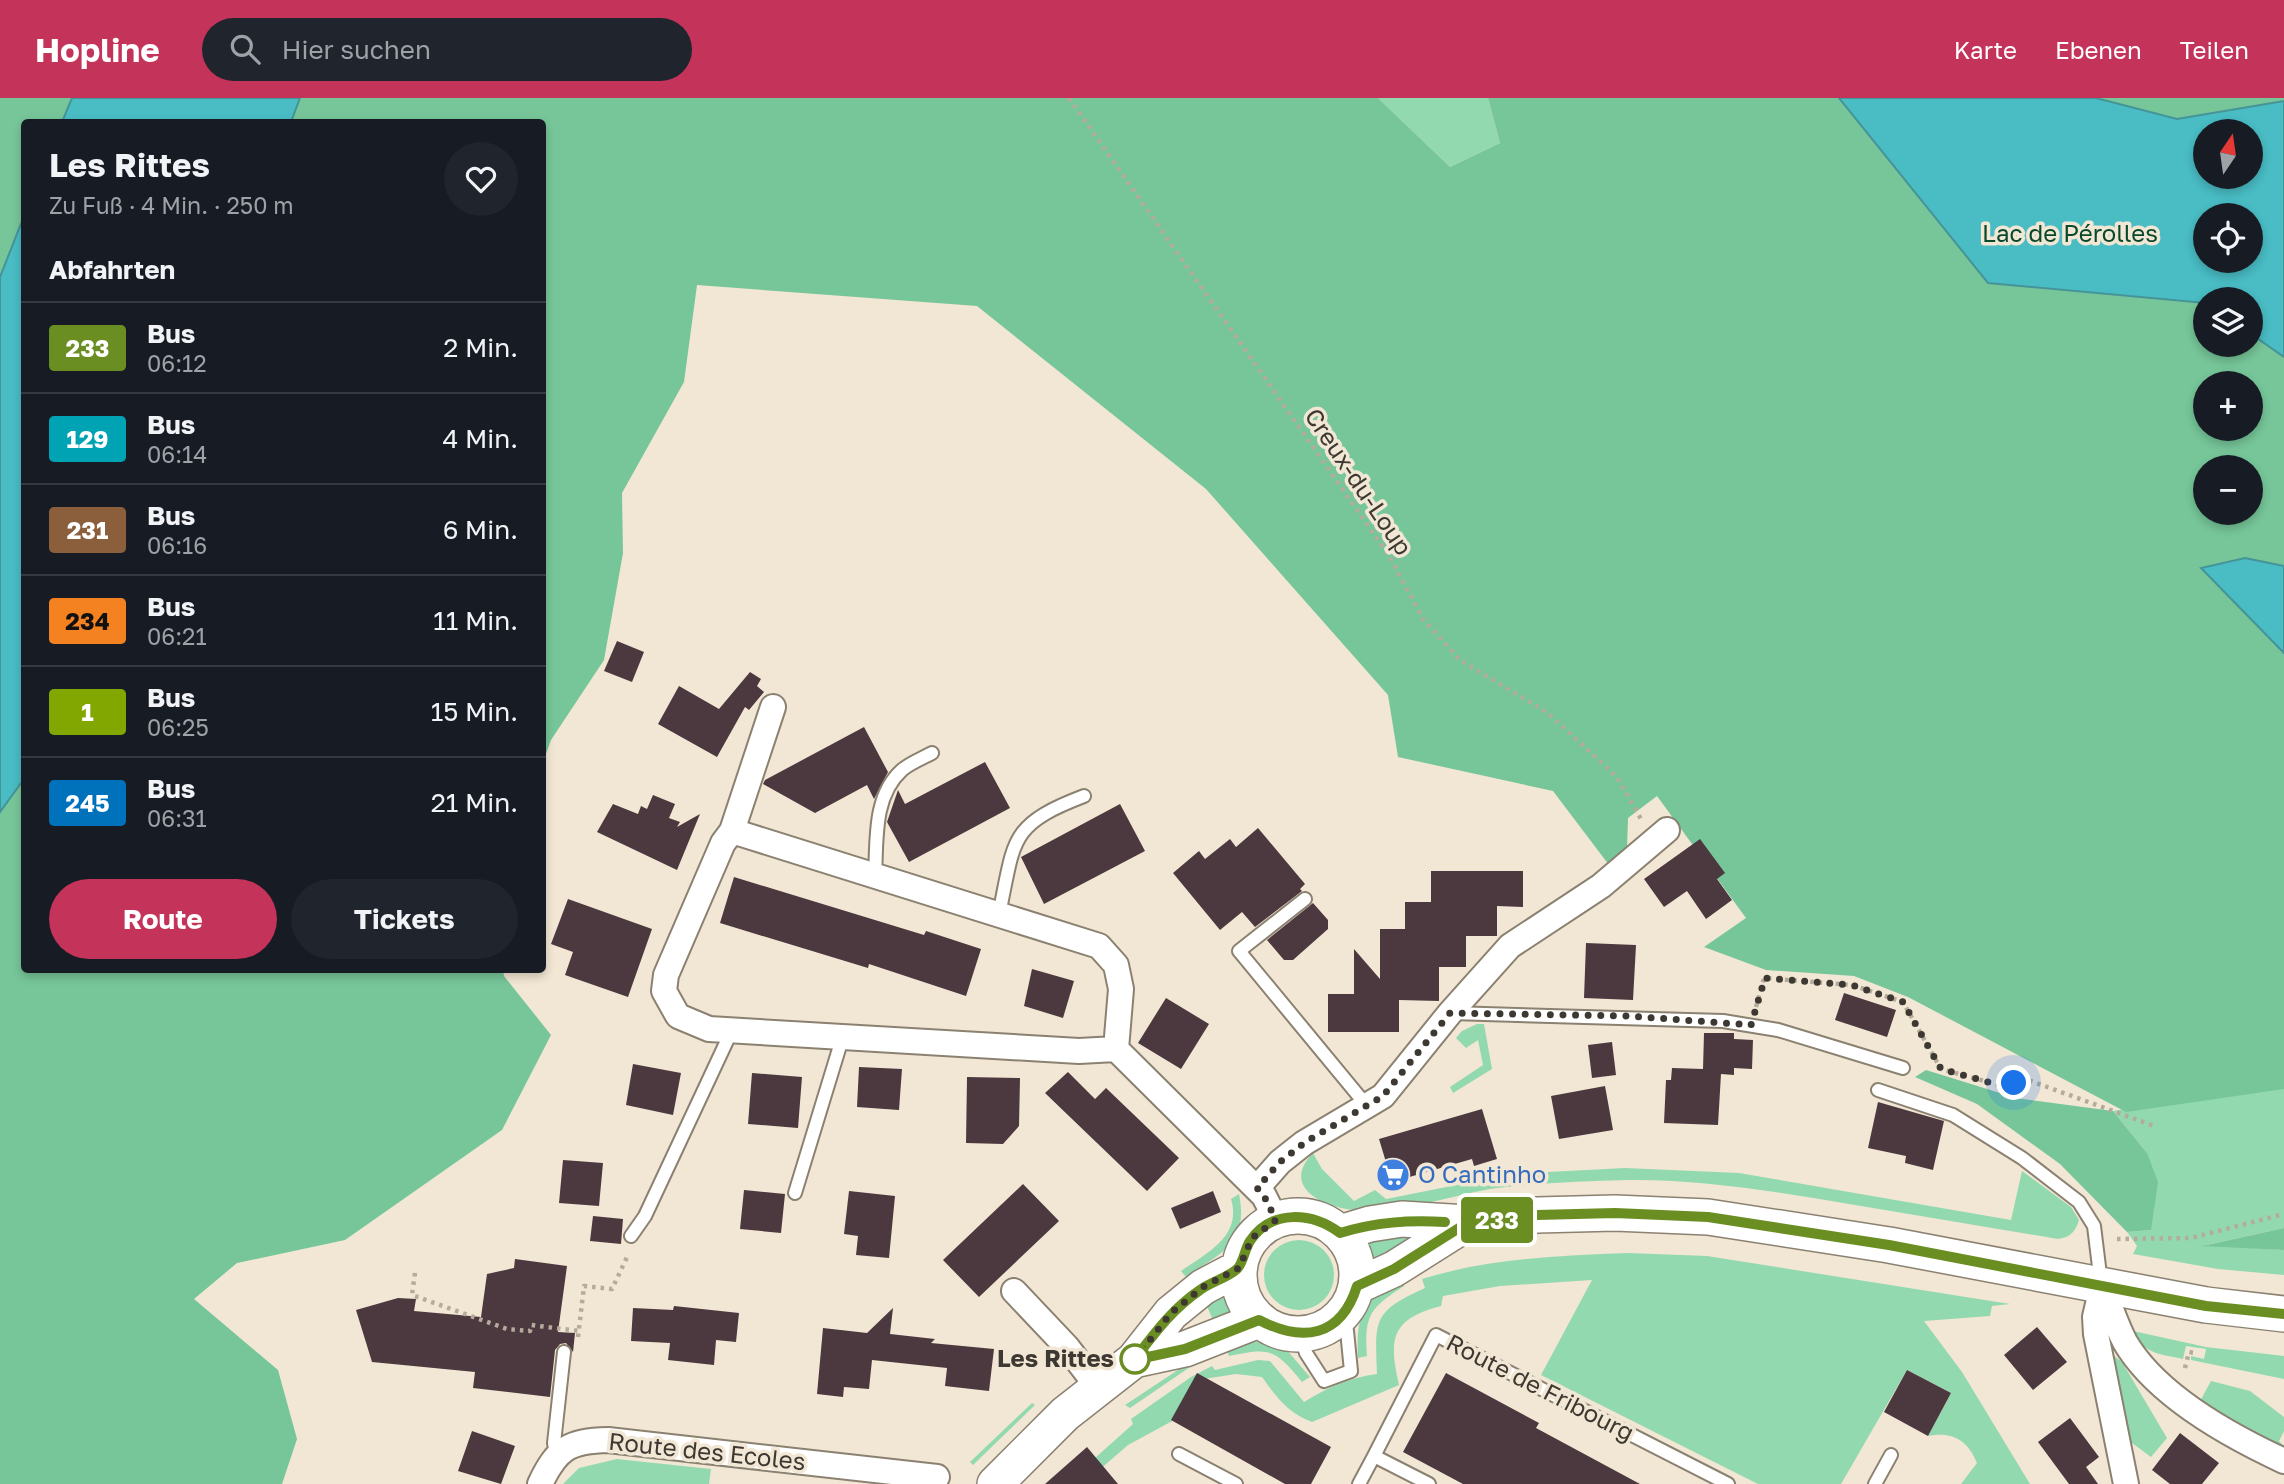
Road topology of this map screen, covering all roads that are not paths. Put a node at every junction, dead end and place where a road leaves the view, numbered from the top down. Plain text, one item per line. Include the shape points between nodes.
1 (773, 707) dead end
2 (932, 753) dead end
3 (1084, 796) dead end
4 (1667, 830) dead end
5 (732, 831) junction
6 (875, 876) junction
7 (1305, 899) dead end
8 (999, 914) junction
9 (1450, 1013) junction
10 (732, 1030) junction
11 (842, 1039) junction
12 (1116, 1049) junction
13 (1903, 1068) dead end
14 (1878, 1090) dead end
15 (1367, 1106) junction
16 (1257, 1188) junction
17 (795, 1193) dead end
18 (1276, 1220) junction
19 (1467, 1223) junction
20 (1340, 1233) junction
21 (631, 1236) dead end
22 (1239, 1268) junction
23 (1357, 1286) junction
24 (2102, 1287) junction
25 (1014, 1291) dead end
26 (2284, 1314) edge
27 (1342, 1317) junction
28 (1259, 1320) junction
29 (1300, 1335) junction
30 (564, 1352) dead end
31 (1134, 1360) junction
32 (1097, 1386) junction
33 (556, 1454) junction
34 (1178, 1454) dead end
35 (1891, 1455) dead end
36 (1374, 1456) junction
37 (2284, 1461) edge
38 (937, 1477) dead end
39 (540, 1484) edge
40 (995, 1484) edge
41 (1236, 1484) edge
42 (1359, 1484) edge
43 (1429, 1484) edge
44 (1728, 1484) edge
45 (1875, 1484) edge
46 (2126, 1484) edge

1 - 5 street
2 - 6 lane via 902,769 887,791 878,813
3 - 8 lane via 1031,821 1015,842
4 - 9 street via 1601,886 1510,946
5 - 6 street
5 - 10 street via 666,975 664,991 678,1016 709,1029
6 - 8 street
7 - 15 lane via 1239,951
8 - 12 street via 1099,946 1116,965 1121,989
9 - 13 lane via 1629,1016 1751,1025
9 - 15 street via 1383,1096
10 - 11 street
10 - 21 lane via 645,1216
11 - 12 street
11 - 17 lane
12 - 16 street
14 - 24 lane via 1954,1115 2022,1158 2079,1202 2094,1226
15 - 16 street via 1304,1143
16 - 18 street
18 - 20 main road via 1306,1216
18 - 22 main road via 1252,1238
19 - 20 main road via 1402,1219
19 - 23 main road via 1394,1269
19 - 24 main road via 1615,1213 1708,1217 1889,1245
20 - 23 main road via 1356,1259
22 - 28 main road via 1243,1296
22 - 31 main road via 1203,1287 1171,1313
23 - 27 main road
24 - 26 main road via 2206,1306
24 - 37 street via 2125,1342 2146,1370 2197,1412
24 - 46 street via 2096,1334
25 - 32 street
27 - 29 main road
27 - 29 lane via 1351,1371 1324,1381
28 - 29 main road
28 - 31 main road via 1185,1349
30 - 33 lane
31 - 32 main road
32 - 40 main road
33 - 38 street, Route des Ecoles via 585,1441 608,1440
33 - 39 street
34 - 41 lane
35 - 45 lane
36 - 42 lane, Route de Fribourg
36 - 43 lane
36 - 44 lane, Route de Fribourg via 1436,1335

